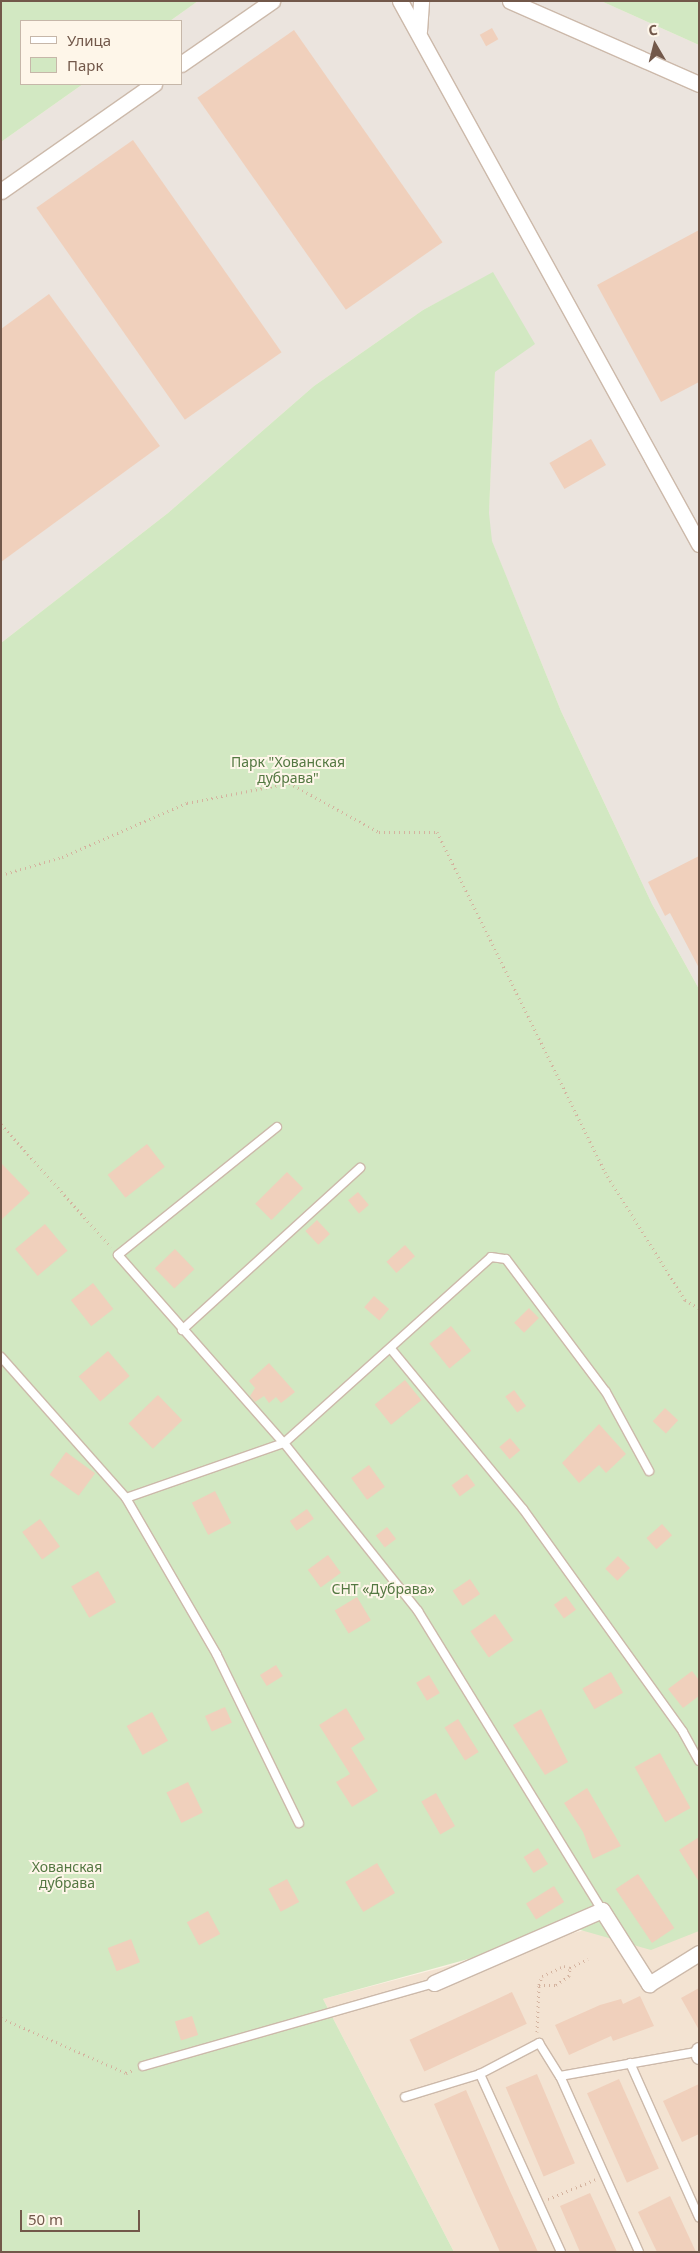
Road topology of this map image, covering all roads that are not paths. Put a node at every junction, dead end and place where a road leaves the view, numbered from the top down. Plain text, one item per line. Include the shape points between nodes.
1 (272, 1) edge
2 (400, 1) edge
3 (421, 1) edge
4 (510, 1) edge
5 (420, 35) junction
6 (182, 63) edge
7 (699, 84) edge
8 (153, 85) edge
9 (1, 191) edge
10 (699, 544) edge
11 (277, 1127) dead end
12 (360, 1168) dead end
13 (182, 1330) junction
14 (392, 1349) junction
15 (1, 1357) edge
16 (284, 1443) junction
17 (649, 1471) dead end
18 (126, 1498) junction
19 (699, 1761) edge
20 (300, 1823) dead end
21 (602, 1910) junction
22 (699, 1952) edge
23 (434, 1983) joint
24 (698, 2053) edge
25 (630, 2064) junction
26 (143, 2066) dead end
27 (480, 2074) junction
28 (560, 2076) junction
29 (406, 2098) dead end
30 (699, 2217) edge
31 (561, 2252) edge
32 (639, 2252) edge

1 - 6 street
2 - 5 street
3 - 5 street
4 - 7 street
5 - 10 street
8 - 9 street
11 - 13 lane via 118,1255
12 - 13 lane
13 - 16 lane
14 - 16 lane
14 - 17 lane via 492,1257 506,1259 606,1392
14 - 19 lane via 523,1509 683,1732
15 - 18 lane
16 - 18 lane
16 - 21 lane via 418,1611
18 - 20 lane via 217,1655
21 - 22 street via 649,1984
21 - 23 street
23 - 26 lane
24 - 25 lane
25 - 28 lane
25 - 30 lane
27 - 28 lane via 539,2043
27 - 29 lane
27 - 31 lane
28 - 32 lane

